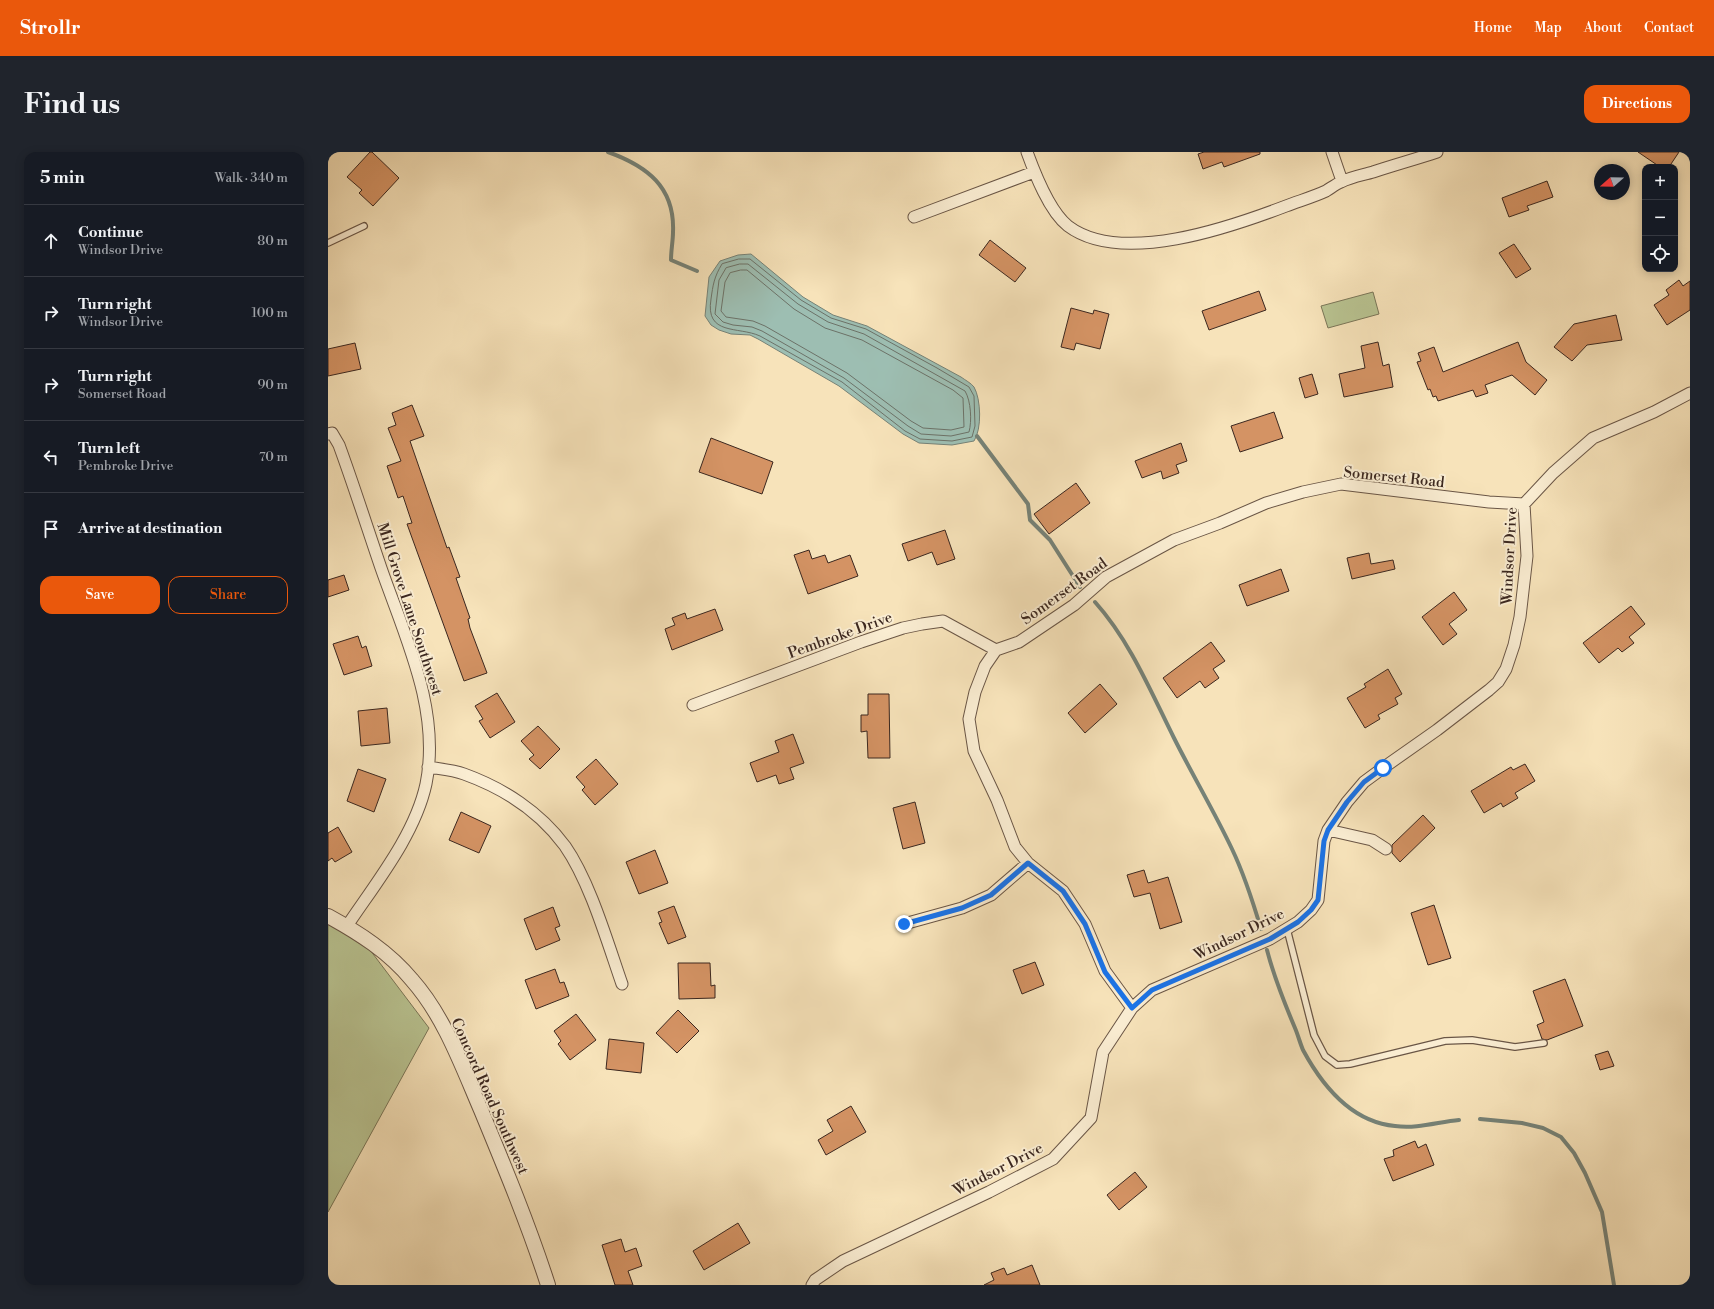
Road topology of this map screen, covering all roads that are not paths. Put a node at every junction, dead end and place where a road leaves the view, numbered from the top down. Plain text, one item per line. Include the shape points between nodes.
1 (1027, 152) edge
2 (1332, 152) edge
3 (1437, 152) edge
4 (1034, 172) junction
5 (1342, 182) junction
6 (914, 217) dead end
7 (364, 226) dead end
8 (328, 243) edge
9 (1690, 393) edge
10 (328, 434) edge
11 (1524, 504) junction
12 (996, 650) junction
13 (693, 705) dead end
14 (428, 767) junction
15 (1328, 830) junction
16 (1386, 849) dead end
17 (1028, 863) junction
18 (328, 916) edge
19 (904, 924) dead end
20 (347, 926) junction
21 (1287, 929) junction
22 (622, 984) dead end
23 (1132, 1008) junction
24 (1544, 1043) dead end
25 (548, 1285) edge
26 (812, 1285) edge

1 - 4 street
2 - 5 street
3 - 5 street
4 - 5 street via 1057,214 1068,226 1093,238 1138,243 1171,240 1240,224
4 - 6 street
7 - 8 lane
9 - 11 street, Windsor Drive via 1654,412 1593,438 1552,473
10 - 14 street, Mill Grove Lane Southwest via 332,433 342,452 406,636 426,702 430,742
11 - 12 street, Somerset Road via 1341,484 1303,492 1266,503 1220,524 1167,543 1106,577 1074,605 1019,642
11 - 15 street, Windsor Drive via 1527,556 1520,617 1506,669 1498,682 1364,782
12 - 13 street, Pembroke Drive via 943,621 922,624 861,642
12 - 17 street via 985,666 969,719 974,751 1015,847
14 - 20 street, Mill Grove Lane Southwest via 426,785 407,832
14 - 22 street via 463,773 502,790 518,800 555,835 582,876
15 - 16 street via 1372,840
15 - 21 street, Windsor Drive via 1324,841 1318,900 1311,910
17 - 19 street via 991,895 962,908
17 - 23 street via 1063,891 1085,924 1105,972
18 - 20 street, Concord Road Southwest
20 - 25 street, Concord Road Southwest via 392,958 430,1005 462,1067 509,1179
21 - 23 street, Windsor Drive via 1270,939 1152,990
21 - 24 lane via 1314,1035 1325,1056 1337,1065 1445,1041 1472,1040 1515,1048
23 - 26 street, Windsor Drive via 1103,1052 1091,1118 1053,1159 843,1261 815,1280

